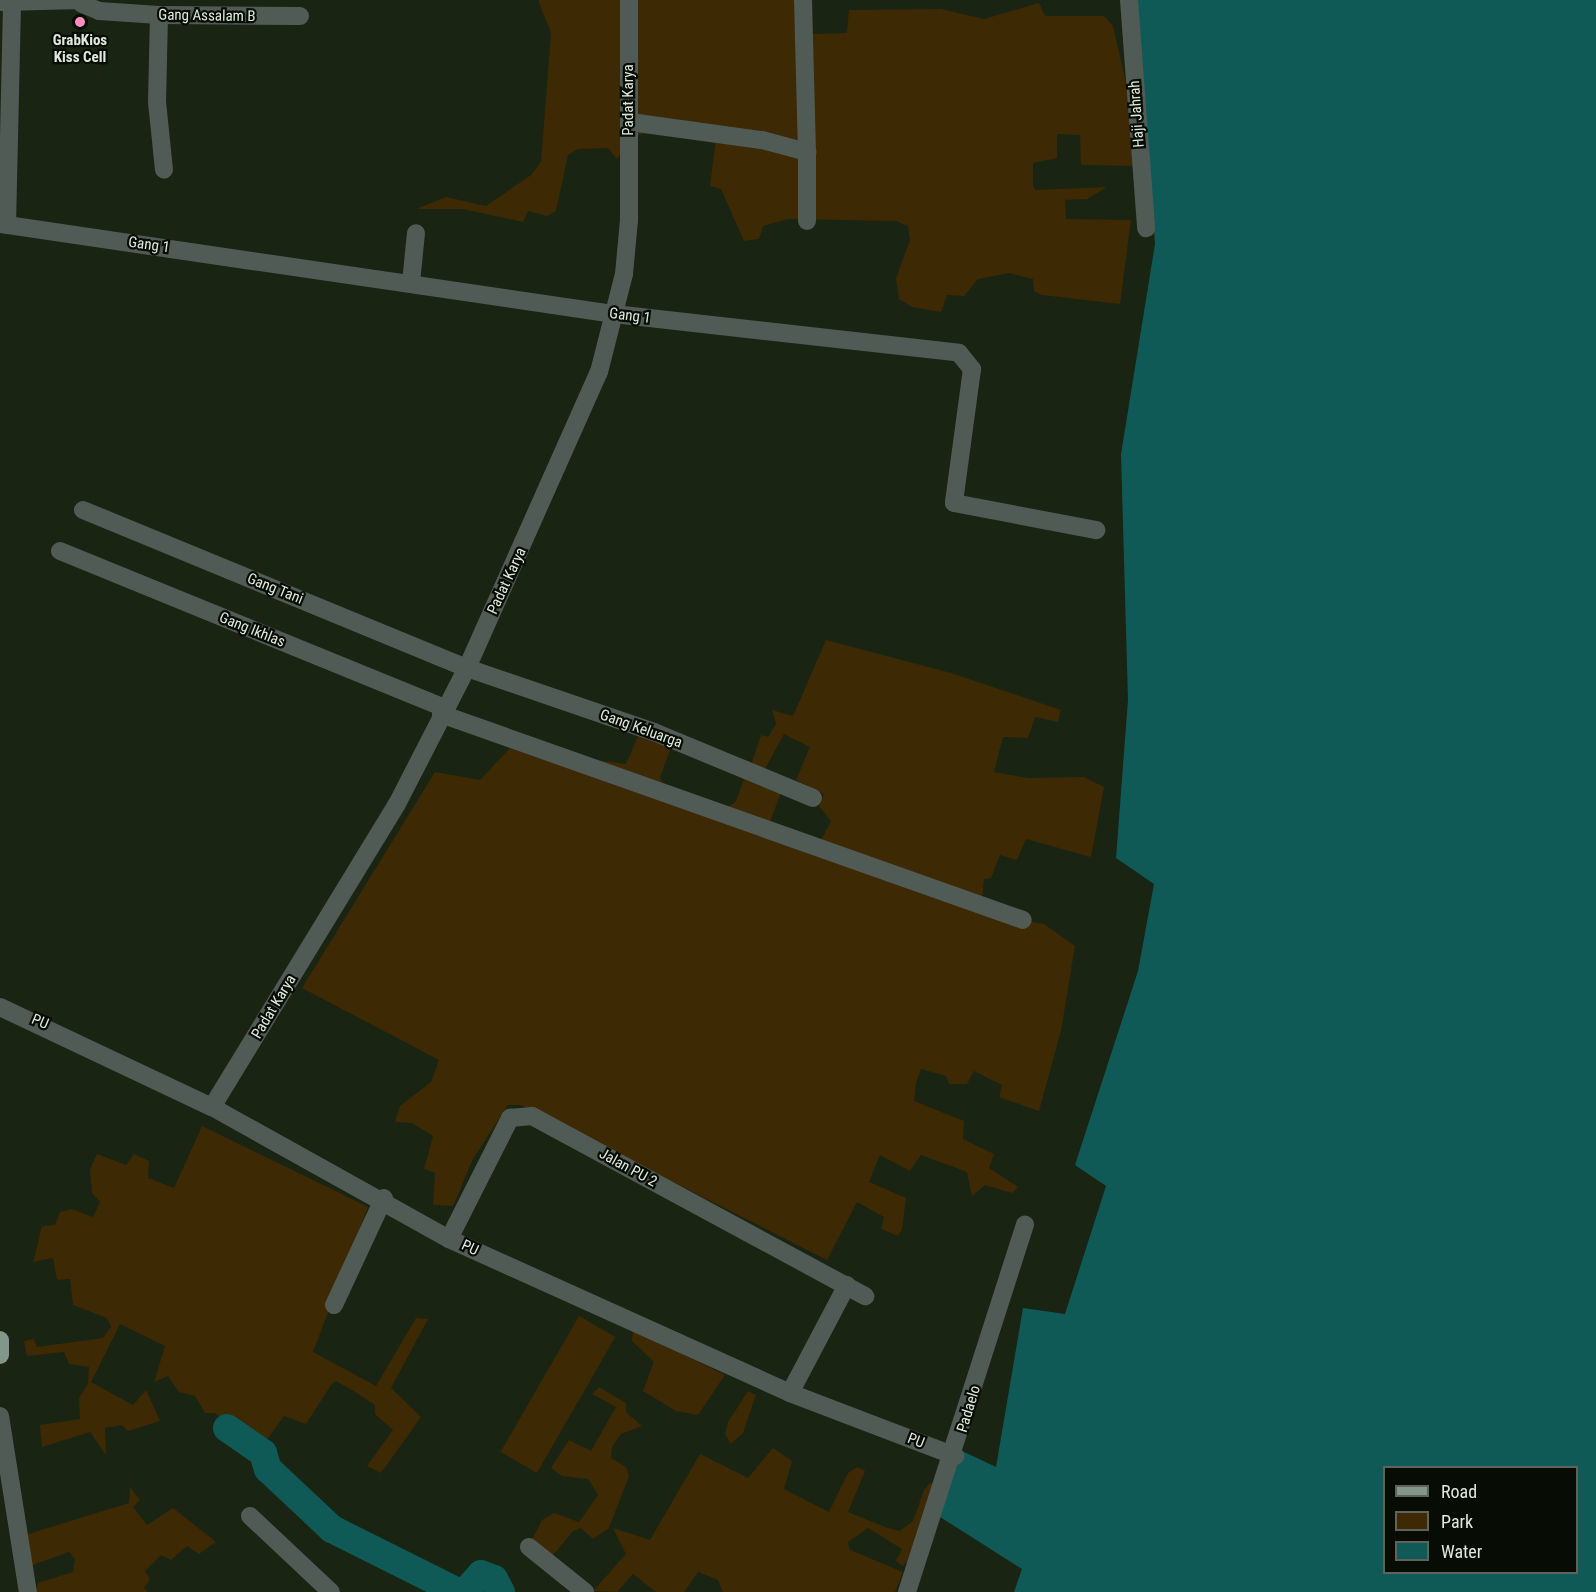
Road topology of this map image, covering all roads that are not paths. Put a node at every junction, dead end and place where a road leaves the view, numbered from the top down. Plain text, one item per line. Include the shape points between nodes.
1 (629, 0) edge
2 (803, 0) edge
3 (1129, 0) edge
4 (6, 2) edge
5 (82, 2) edge
6 (159, 15) junction
7 (300, 16) dead end
8 (630, 122) junction
9 (807, 152) junction
10 (164, 170) dead end
11 (807, 221) dead end
12 (4, 224) edge
13 (1146, 228) dead end
14 (416, 233) dead end
15 (411, 283) junction
16 (614, 314) junction
17 (83, 510) dead end
18 (1096, 530) dead end
19 (60, 551) dead end
20 (467, 668) junction
21 (443, 711) junction
22 (813, 798) dead end
23 (1023, 920) dead end
24 (0, 1007) edge
25 (212, 1107) junction
26 (384, 1198) junction
27 (1025, 1224) dead end
28 (449, 1239) junction
29 (847, 1285) junction
30 (865, 1296) dead end
31 (334, 1305) dead end
32 (790, 1393) junction
33 (0, 1416) edge
34 (955, 1456) junction
35 (250, 1515) dead end
36 (529, 1547) dead end
37 (28, 1592) edge
38 (331, 1592) edge
39 (585, 1592) edge
40 (907, 1592) edge

1 - 8 street, Padat Karya
2 - 9 street
3 - 13 street, Haji Jahrah
4 - 5 street, Gang Assalam B
4 - 12 street
5 - 6 street, Gang Assalam B via 99,11
6 - 7 street, Gang Assalam B
6 - 10 street via 157,102
8 - 9 street via 762,140
8 - 16 street, Padat Karya via 629,220
9 - 11 street
12 - 15 street, Gang 1
14 - 15 street
15 - 16 street, Gang 1
16 - 18 street, Gang 1 via 966,356 972,369 954,503
16 - 20 street, Padat Karya via 599,372
17 - 20 street, Gang Tani
19 - 21 street, Gang Ikhlas
20 - 21 street, Padat Karya
20 - 22 street, Gang Keluarga via 654,732
21 - 23 street, Gang Ikhlas
21 - 25 street, Padat Karya via 397,804
24 - 25 street, PU
25 - 26 street, PU
26 - 28 street, PU
26 - 31 street
27 - 34 street, Padaelo
28 - 29 street, Jalan PU 2 via 510,1118 532,1116
28 - 32 street, PU
29 - 30 street, Jalan PU 2
29 - 32 street
32 - 34 street, PU
33 - 37 street
34 - 40 street, Padaelo
35 - 38 street
36 - 39 street

